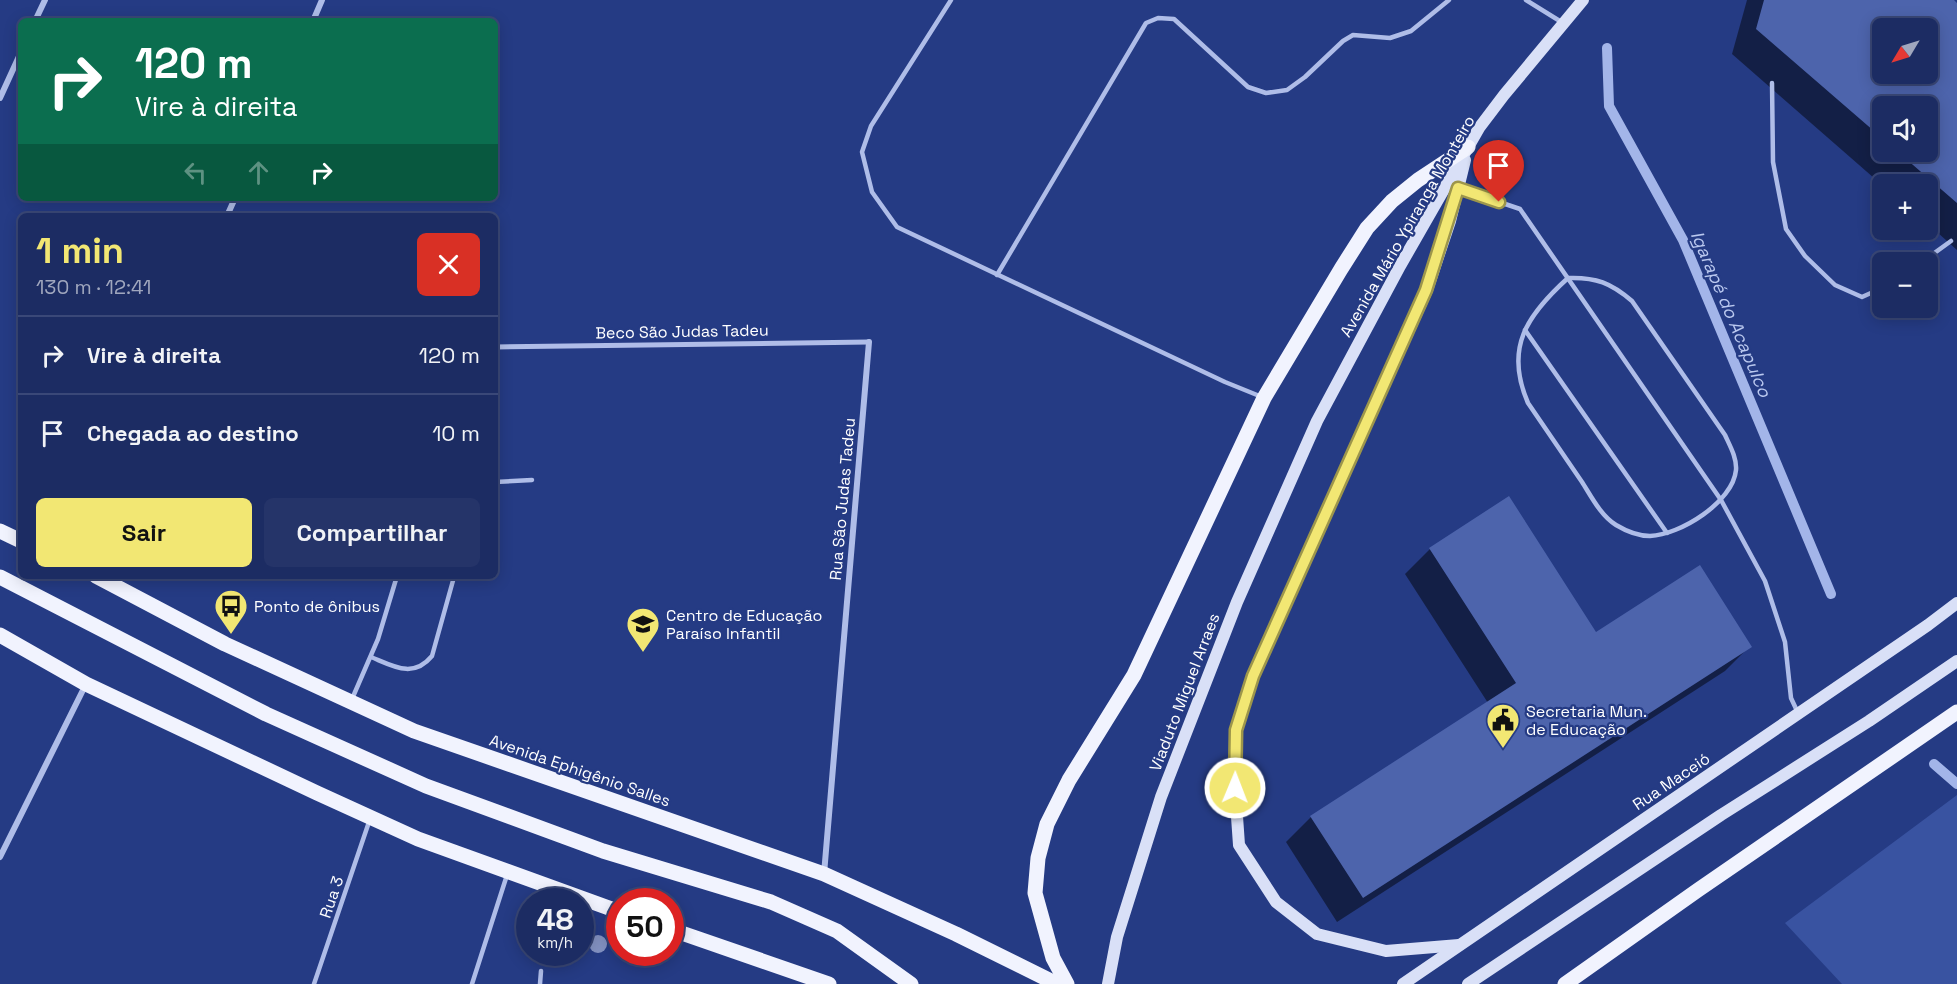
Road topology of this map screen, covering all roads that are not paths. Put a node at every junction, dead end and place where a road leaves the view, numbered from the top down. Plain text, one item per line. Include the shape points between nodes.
1 (45, 0) edge
2 (322, 0) edge
3 (951, 0) edge
4 (1449, 0) edge
5 (1526, 0) edge
6 (1582, 0) edge
7 (36, 18) edge
8 (314, 18) edge
9 (1563, 22) junction
10 (18, 59) edge
11 (1772, 83) dead end
12 (0, 98) edge
13 (1468, 147) junction
14 (1458, 188) junction
15 (1951, 241) dead end
16 (1936, 252) edge
17 (997, 275) junction
18 (1568, 278) junction
19 (1872, 292) edge
20 (1525, 330) junction
21 (869, 342) joint
22 (498, 347) edge
23 (1264, 398) junction
24 (1317, 421) joint
25 (532, 480) dead end
26 (498, 482) edge
27 (1721, 500) junction
28 (0, 531) edge
29 (1667, 533) junction
30 (18, 540) edge
31 (0, 578) edge
32 (102, 579) edge
33 (396, 579) edge
34 (453, 579) edge
35 (1957, 603) edge
36 (0, 635) edge
37 (371, 657) junction
38 (1957, 661) edge
39 (86, 684) junction
40 (351, 702) junction
41 (1957, 712) edge
42 (1798, 714) junction
43 (370, 817) junction
44 (0, 857) edge
45 (508, 872) junction
46 (824, 874) junction
47 (606, 907) edge
48 (684, 934) edge
49 (1459, 945) junction
50 (541, 971) dead end
51 (314, 984) edge
52 (472, 984) edge
53 (540, 984) edge
54 (829, 984) edge
55 (911, 984) edge
56 (1057, 984) edge
57 (1066, 984) edge
58 (1108, 984) edge
59 (1402, 984) edge
60 (1468, 984) edge
61 (1565, 984) edge

1 - 7 street
2 - 8 street
3 - 17 lane via 871,126 862,153 872,192 897,227
4 - 17 lane via 1411,31 1390,38 1353,35 1287,90 1266,93 1248,87 1174,19 1158,18 1146,23
5 - 9 lane
6 - 9 main road, Avenida Mário Ypiranga Monteiro
9 - 13 main road, Avenida Mário Ypiranga Monteiro via 1504,94
10 - 12 street
11 - 19 lane via 1773,162 1786,229 1805,256 1835,285 1862,297
13 - 14 main road
13 - 23 main road via 1418,180 1367,228
13 - 24 main road, Avenida Mário Ypiranga Monteiro
14 - 18 lane via 1520,209
14 - 49 main road via 1426,290 1253,676 1236,730 1235,788 1239,844 1276,902 1317,934 1386,951
15 - 16 lane
17 - 23 lane
18 - 20 lane via 1537,310
18 - 27 lane
18 - 27 lane via 1604,282 1632,301 1719,426 1733,453 1736,469
20 - 29 lane
20 - 29 lane via 1518,364 1520,384 1528,403 1599,506 1613,524 1631,533
21 - 22 street, Beco São Judas Tadeu
21 - 46 street, Rua São Judas Tadeu
23 - 57 main road via 1134,675 1069,780 1047,824 1038,858 1035,893 1053,958
24 - 58 main road, Viaduto Miguel Arraes via 1237,602 1161,797 1117,937
25 - 26 lane
27 - 29 lane via 1686,526
27 - 42 lane via 1765,580 1785,642 1791,698
28 - 30 main road
31 - 55 main road via 266,714 426,786 603,851 771,902 837,931
32 - 40 main road, Avenida Ephigênio Salles via 225,644
33 - 37 lane
34 - 37 lane via 432,656 424,665 413,670 397,668
35 - 42 main road, Rua Maceió
36 - 39 main road
37 - 40 lane
38 - 60 main road
39 - 43 main road
39 - 44 street
40 - 46 main road, Avenida Ephigênio Salles via 414,731
41 - 61 main road
42 - 49 main road, Rua Maceió
43 - 45 main road
43 - 51 lane, Rua 3
45 - 47 main road
45 - 52 lane
46 - 56 main road, Avenida Ephigênio Salles
48 - 54 main road
49 - 59 main road, Rua Maceió
50 - 53 lane

